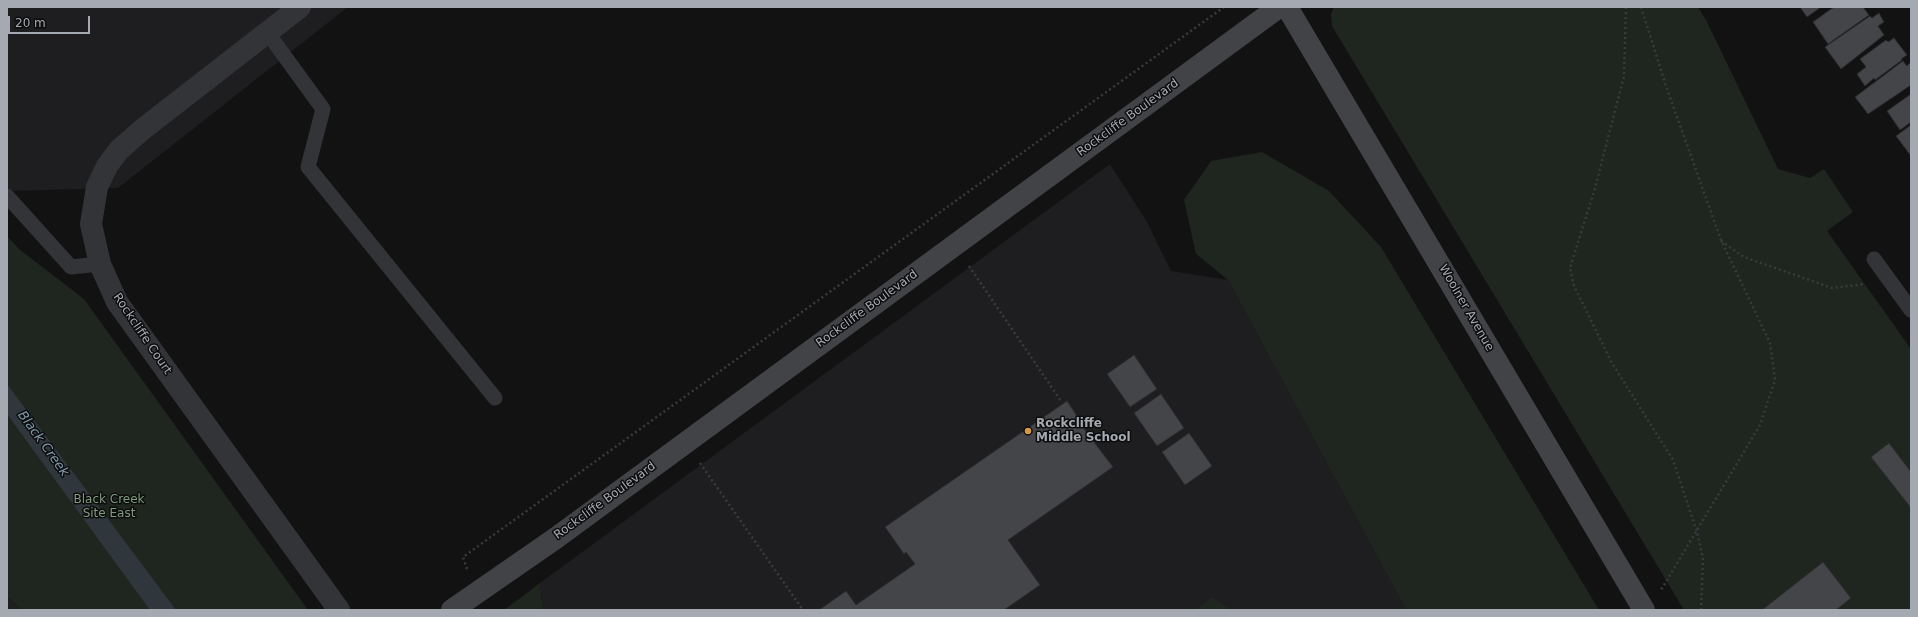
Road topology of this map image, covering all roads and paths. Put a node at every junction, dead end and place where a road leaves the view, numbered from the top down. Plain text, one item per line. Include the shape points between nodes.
1 (300, 7) edge
2 (1224, 7) edge
3 (1279, 7) edge
4 (1287, 7) edge
5 (1626, 7) edge
6 (1641, 7) edge
7 (268, 32) junction
8 (7, 196) edge
9 (1721, 240) junction
10 (1874, 259) dead end
11 (100, 264) junction
12 (968, 264) dead end
13 (1890, 281) junction
14 (1911, 310) edge
15 (495, 398) dead end
16 (1061, 401) dead end
17 (698, 461) dead end
18 (1697, 532) junction
19 (1665, 586) dead end
20 (480, 589) junction
21 (338, 610) edge
22 (452, 610) edge
23 (803, 610) edge
24 (1644, 610) edge
25 (1701, 610) edge

1 - 7 street, Rockcliffe Court
2 - 20 path via 463,557
3 - 20 street, Rockcliffe Boulevard via 556,538
4 - 24 street, Woolner Avenue
5 - 18 path via 1624,76 1595,188 1570,268 1574,286 1612,363 1672,460
6 - 9 path
7 - 11 street, Rockcliffe Court via 143,129 119,150 111,161 97,187 91,224
7 - 15 lane via 323,109 308,167
8 - 11 lane via 71,267
9 - 13 path via 1744,257 1832,288
9 - 18 path via 1770,343 1775,380 1760,425
10 - 13 lane
11 - 21 street, Rockcliffe Court via 117,302
12 - 16 path
13 - 14 lane
17 - 23 path
18 - 19 path
18 - 25 path via 1703,558
20 - 22 street, Rockcliffe Boulevard

